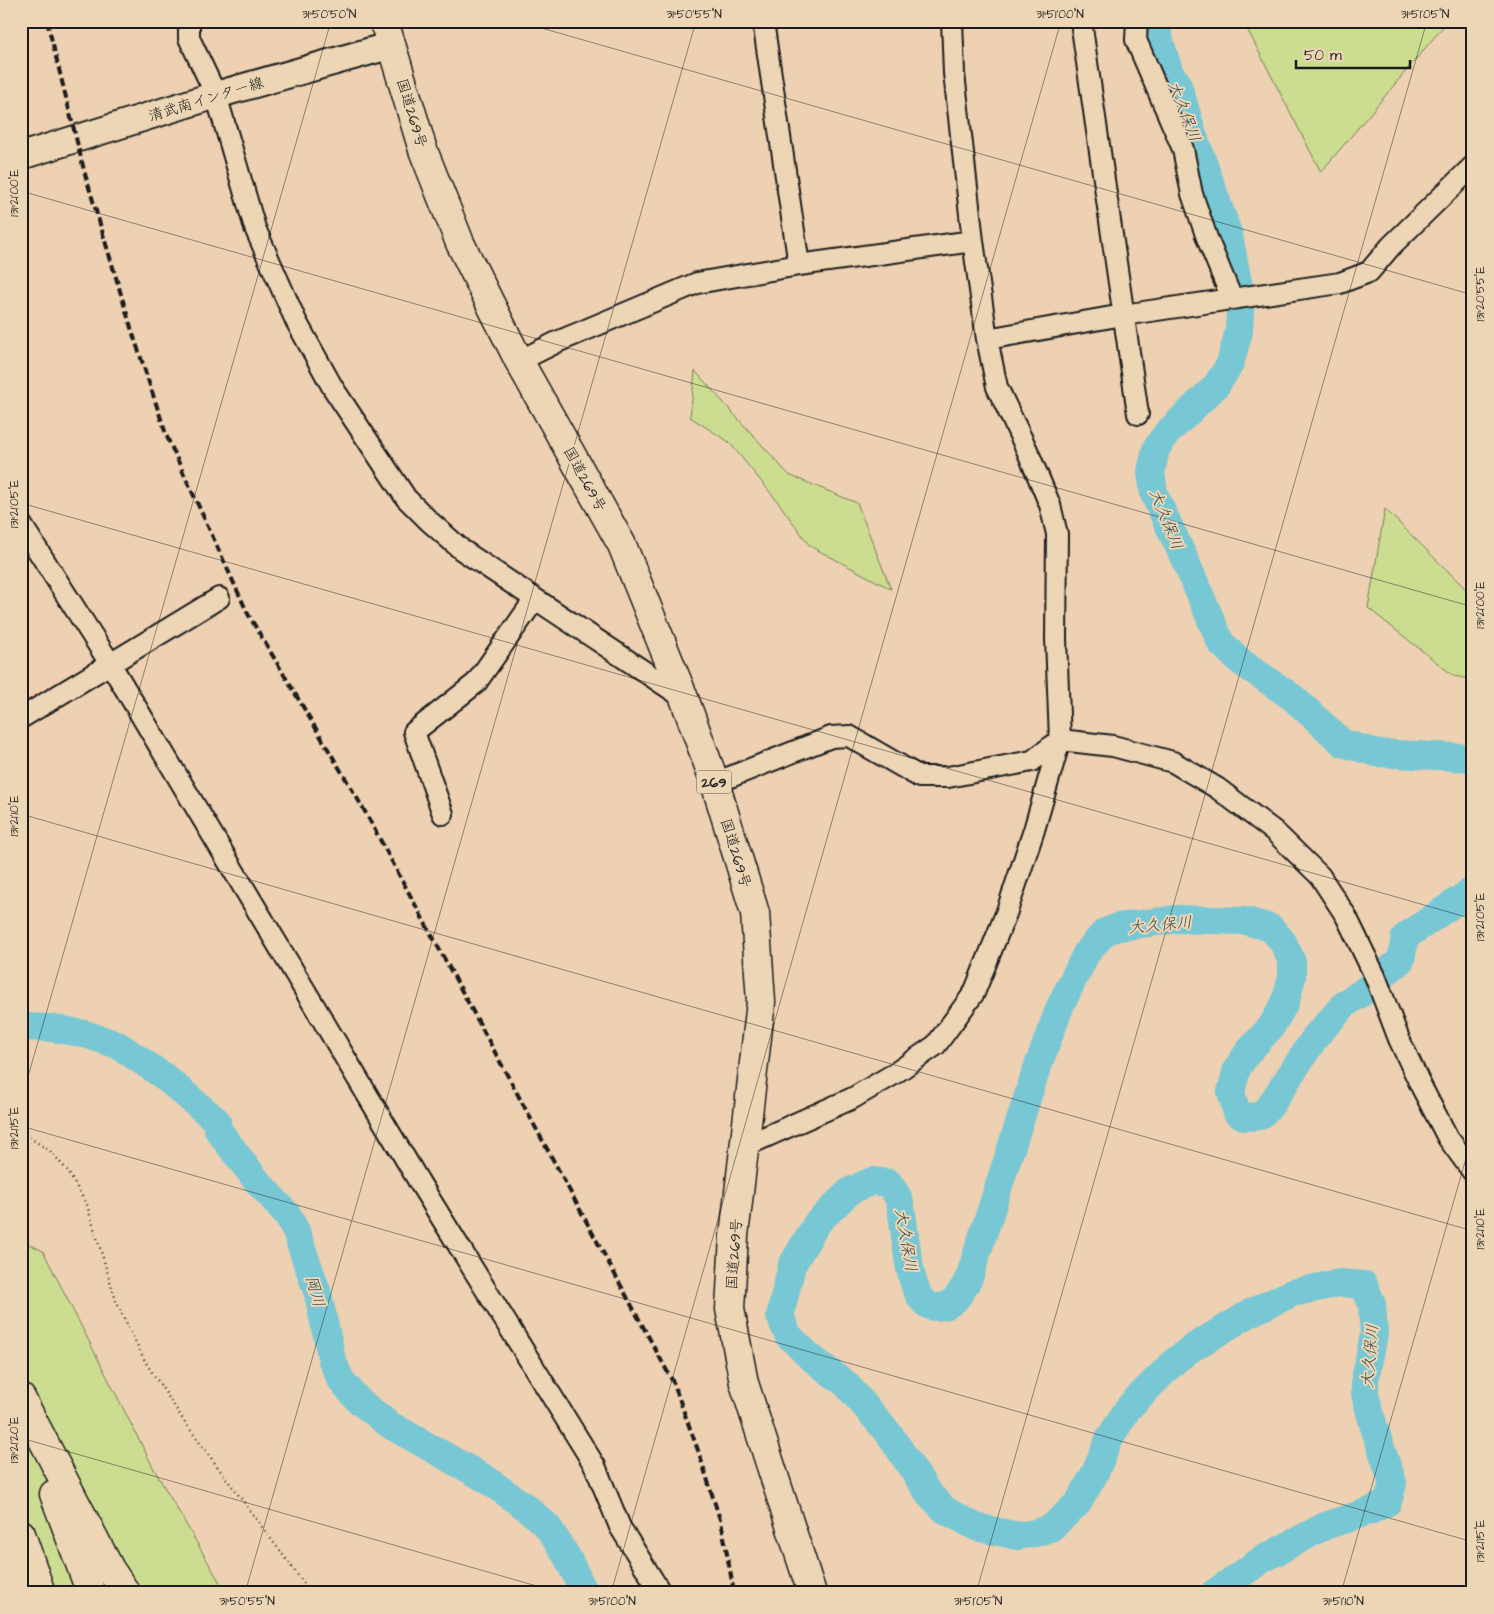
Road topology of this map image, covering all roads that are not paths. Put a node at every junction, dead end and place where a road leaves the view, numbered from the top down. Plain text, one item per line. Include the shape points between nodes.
1 (189, 21) edge
2 (763, 21) edge
3 (952, 21) edge
4 (1081, 21) edge
5 (1137, 21) edge
6 (388, 33) edge
7 (216, 95) junction
8 (21, 156) edge
9 (1473, 166) edge
10 (973, 241) junction
11 (798, 265) junction
12 (1232, 299) junction
13 (1123, 315) junction
14 (987, 339) junction
15 (519, 361) junction
16 (1138, 414) dead end
17 (21, 524) edge
18 (220, 598) dead end
19 (535, 599) junction
20 (111, 665) junction
21 (684, 698) junction
22 (21, 718) edge
23 (1060, 740) junction
24 (714, 783) junction
25 (444, 814) dead end
26 (745, 1146) junction
27 (1473, 1172) edge
28 (21, 1398) edge
29 (21, 1412) edge
30 (21, 1534) edge
31 (41, 1593) edge
32 (91, 1593) edge
33 (126, 1593) edge
34 (661, 1593) edge
35 (812, 1593) edge

1 - 7 street via 189,38
2 - 11 street
3 - 10 street via 954,73
4 - 13 street
5 - 12 street via 1136,40 1182,149 1192,194
6 - 7 main road, 清武南インター線
6 - 15 highway, 国道269号 / 269 via 423,150 460,243
7 - 8 main road, 清武南インター線
7 - 19 street via 255,228 296,321 333,388 406,498 462,550
9 - 12 street via 1391,246 1369,272 1340,283
10 - 11 street
10 - 14 street
11 - 15 street via 697,283
12 - 13 street
13 - 14 street
13 - 16 street
14 - 23 street via 997,387 1050,505 1057,534 1056,639
15 - 21 highway, 国道269号 / 269 via 622,544
17 - 20 street
18 - 20 street
19 - 21 street
19 - 25 street via 476,683 414,732
20 - 22 street
20 - 34 street via 421,1185 595,1466 620,1527
21 - 24 highway, 国道269号 / 269
23 - 24 street via 1032,761 948,777 920,777 849,736 831,737
23 - 26 street via 1007,911 974,994 936,1045 853,1098
23 - 27 street via 1113,746 1173,762 1217,788 1274,832 1320,876 1346,916 1375,976 1399,1039 1448,1138
24 - 26 highway, 国道269号 / 269 via 755,913 761,1002
26 - 35 highway, 国道269号 / 269 via 734,1236 730,1309 744,1382
28 - 33 highway via 110,1570
29 - 32 highway
30 - 31 highway

